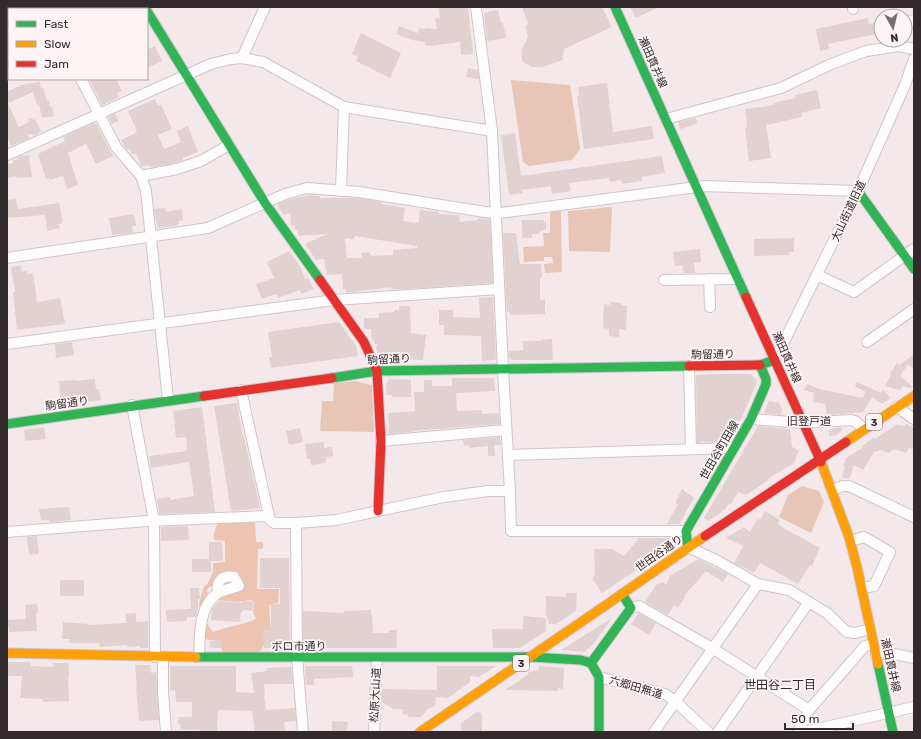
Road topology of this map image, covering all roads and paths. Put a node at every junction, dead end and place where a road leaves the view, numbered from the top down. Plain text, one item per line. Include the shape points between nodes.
1 (265, 7) edge
2 (476, 7) edge
3 (615, 7) edge
4 (148, 12) edge
5 (914, 50) edge
6 (242, 58) junction
7 (914, 58) edge
8 (186, 75) junction
9 (82, 80) edge
10 (344, 107) junction
11 (98, 113) junction
12 (666, 119) junction
13 (492, 131) junction
14 (229, 145) junction
15 (7, 155) edge
16 (141, 176) junction
17 (697, 186) junction
18 (341, 191) junction
19 (858, 191) junction
20 (265, 203) junction
21 (496, 213) junction
22 (151, 237) junction
23 (914, 249) edge
24 (905, 256) junction
25 (7, 258) edge
26 (914, 269) edge
27 (817, 275) junction
28 (709, 279) junction
29 (738, 279) junction
30 (664, 280) dead end
31 (499, 289) junction
32 (334, 300) junction
33 (710, 307) dead end
34 (914, 309) edge
35 (160, 323) junction
36 (867, 342) dead end
37 (7, 344) edge
38 (775, 360) junction
39 (760, 365) junction
40 (689, 366) junction
41 (502, 369) junction
42 (377, 370) junction
43 (241, 390) junction
44 (914, 396) edge
45 (168, 400) junction
46 (132, 405) junction
47 (897, 407) junction
48 (751, 419) junction
49 (914, 419) edge
50 (804, 423) junction
51 (7, 424) edge
52 (864, 429) junction
53 (506, 430) junction
54 (381, 441) junction
55 (733, 448) junction
56 (691, 449) junction
57 (508, 455) junction
58 (820, 460) junction
59 (832, 490) junction
60 (510, 491) junction
61 (378, 511) junction
62 (269, 516) junction
63 (914, 517) edge
64 (154, 521) junction
65 (296, 523) junction
66 (686, 531) junction
67 (7, 532) edge
68 (851, 541) junction
69 (688, 547) junction
70 (758, 584) junction
71 (862, 588) junction
72 (218, 593) dead end
73 (622, 594) junction
74 (809, 602) junction
75 (631, 608) junction
76 (870, 629) junction
77 (874, 644) junction
78 (712, 648) junction
79 (7, 653) edge
80 (876, 655) junction
81 (159, 657) junction
82 (199, 657) junction
83 (297, 657) junction
84 (531, 657) junction
85 (377, 658) junction
86 (914, 658) edge
87 (591, 663) junction
88 (599, 677) junction
89 (758, 677) junction
90 (675, 701) junction
91 (914, 707) edge
92 (809, 710) junction
93 (889, 713) junction
94 (166, 732) edge
95 (304, 732) edge
96 (374, 732) edge
97 (420, 732) edge
98 (599, 732) edge
99 (654, 732) edge
100 (708, 732) edge
101 (718, 732) edge
102 (798, 732) edge
103 (804, 732) edge
104 (893, 732) edge

1 - 6 street
2 - 13 street
3 - 12 street, 瀬田貫井線
4 - 8 street
5 - 12 street via 898,46 866,51 781,88
6 - 8 street via 210,64
6 - 10 street via 263,62
7 - 19 street, 大山街道旧道 via 905,85
8 - 11 street
8 - 14 street
9 - 11 street
10 - 13 street
10 - 18 street
11 - 15 street
11 - 16 street via 116,147
12 - 17 street, 瀬田貫井線
13 - 21 street
14 - 16 street via 195,163
14 - 20 street
16 - 22 street via 146,191
17 - 19 street
17 - 21 street
17 - 29 street, 瀬田貫井線
18 - 20 street via 307,188
18 - 21 street
19 - 24 street
19 - 27 street, 大山街道旧道
20 - 22 street via 208,228
20 - 32 street
21 - 31 street
22 - 25 street
22 - 35 street
23 - 24 street
24 - 26 street
24 - 27 street via 854,292
27 - 38 street, 大山街道旧道
28 - 29 street
28 - 30 street
28 - 33 street
29 - 38 street, 瀬田貫井線
31 - 32 street
31 - 41 street
32 - 35 street
32 - 42 street via 364,342
34 - 36 street
35 - 37 street
35 - 45 street
38 - 39 street, 駒留通り
38 - 50 street, 瀬田貫井線
39 - 40 street, 駒留通り
39 - 48 street, 世田谷町田線 via 767,384
40 - 41 street, 駒留通り
40 - 56 street
41 - 42 street, 駒留通り
41 - 53 street
42 - 43 street, 駒留通り
42 - 54 street
43 - 45 street, 駒留通り
43 - 62 street
44 - 47 street, 世田谷通り / 3
45 - 46 street, 駒留通り
46 - 51 street, 駒留通り
46 - 64 street
47 - 49 street
47 - 52 street, 世田谷通り / 3
48 - 50 street, 旧登戸道
48 - 55 street, 世田谷町田線
50 - 52 street, 旧登戸道 via 851,420
50 - 58 street, 瀬田貫井線
52 - 58 street, 世田谷通り / 3
53 - 54 street
53 - 57 street
54 - 61 street
55 - 56 street
55 - 66 street, 世田谷町田線
56 - 57 street
57 - 60 street
58 - 59 street, 瀬田貫井線
58 - 69 street, 世田谷通り / 3
59 - 63 street via 849,486
59 - 68 street, 瀬田貫井線
60 - 61 street via 444,496
60 - 66 street via 511,531
61 - 65 street via 336,520
62 - 64 street
62 - 65 street via 274,523
64 - 67 street
64 - 81 street
65 - 83 street
66 - 69 street
68 - 71 street, 瀬田貫井線
68 - 71 street via 864,537 890,552 874,586
69 - 70 street
69 - 73 street, 世田谷通り / 3
70 - 74 street via 789,590
70 - 78 street
71 - 76 street, 瀬田貫井線
72 - 82 street via 210,600 201,620
73 - 75 street
73 - 84 street, 世田谷通り / 3
74 - 76 street via 827,613 847,632 855,633
74 - 89 street
75 - 78 street via 639,606
75 - 87 street
76 - 77 street, 瀬田貫井線
77 - 80 street, 瀬田貫井線
77 - 92 street via 865,646
78 - 89 street
78 - 90 street
79 - 81 street, ボロ市通り
80 - 86 street via 888,653
80 - 93 street, 瀬田貫井線
81 - 82 street, ボロ市通り
81 - 94 street
82 - 83 street, ボロ市通り
83 - 85 street, ボロ市通り
83 - 95 street
84 - 85 street, ボロ市通り
84 - 87 street, ボロ市通り
84 - 97 street, 世田谷通り / 3
85 - 96 street, 松原大山道
87 - 88 street
88 - 90 street, 六郷田無道 via 665,694
88 - 98 street
89 - 92 street
89 - 101 street
90 - 99 street
90 - 100 street, 六郷田無道
91 - 93 street
92 - 102 street
93 - 103 street
93 - 104 street, 瀬田貫井線

